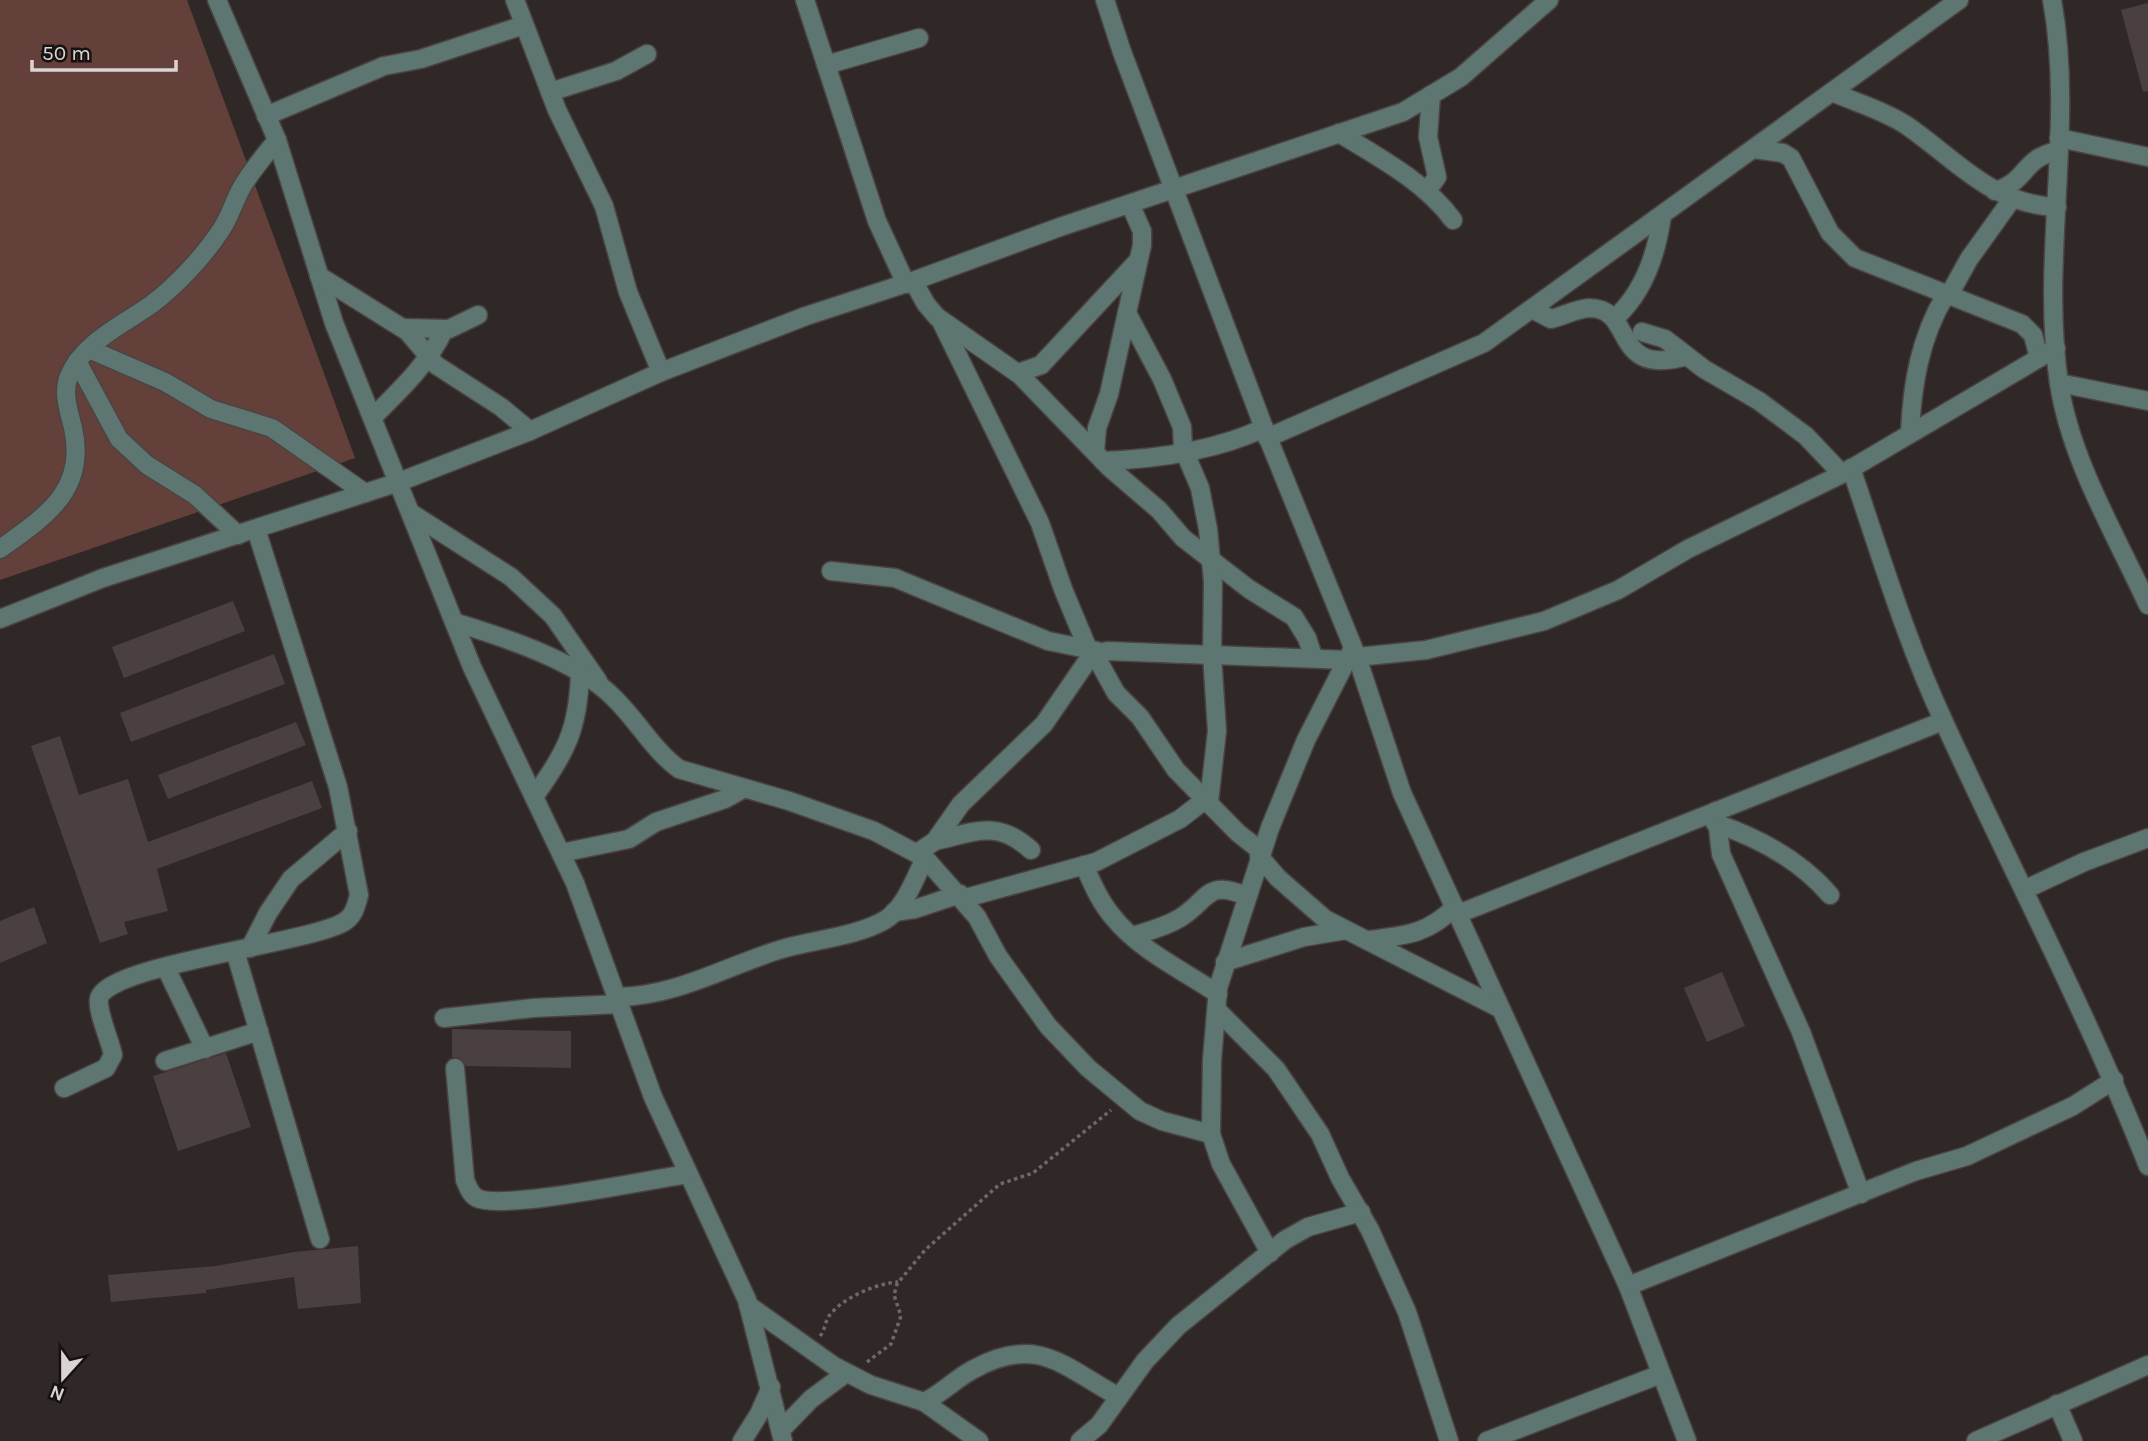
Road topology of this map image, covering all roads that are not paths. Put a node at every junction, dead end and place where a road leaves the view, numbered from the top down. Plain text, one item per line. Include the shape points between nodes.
1 (216, 0) edge
2 (515, 0) edge
3 (805, 0) edge
4 (1105, 0) edge
5 (1549, 0) edge
6 (1959, 0) edge
7 (2052, 0) edge
8 (524, 25) junction
9 (919, 38) dead end
10 (647, 54) dead end
11 (826, 65) junction
12 (550, 92) junction
13 (1832, 93) junction
14 (1431, 94) junction
15 (266, 116) junction
16 (1339, 133) junction
17 (276, 140) junction
18 (2059, 145) junction
19 (1754, 149) junction
20 (2148, 157) edge
21 (1173, 190) junction
22 (1427, 191) junction
23 (2004, 195) junction
24 (1130, 204) junction
25 (2057, 207) junction
26 (1662, 215) junction
27 (1453, 220) dead end
28 (1137, 263) junction
29 (319, 276) junction
30 (910, 282) junction
31 (1946, 296) junction
32 (1532, 309) junction
33 (1127, 313) junction
34 (478, 315) dead end
35 (1615, 318) junction
36 (941, 320) junction
37 (402, 328) junction
38 (444, 330) junction
39 (1642, 332) dead end
40 (2056, 348) junction
41 (83, 355) junction
42 (1687, 356) junction
43 (428, 357) junction
44 (2039, 358) junction
45 (661, 372) junction
46 (1018, 373) junction
47 (2059, 383) junction
48 (2148, 401) edge
49 (373, 417) junction
50 (530, 431) junction
51 (1266, 433) junction
52 (1910, 433) junction
53 (1185, 452) junction
54 (1099, 456) junction
55 (1846, 471) junction
56 (399, 482) junction
57 (365, 493) junction
58 (411, 513) junction
59 (256, 529) junction
60 (238, 535) junction
61 (0, 549) edge
62 (1212, 560) junction
63 (831, 571) dead end
64 (2148, 605) edge
65 (0, 619) edge
66 (454, 622) junction
67 (1096, 652) junction
68 (1212, 655) junction
69 (1352, 655) junction
70 (1313, 656) junction
71 (580, 674) junction
72 (604, 690) junction
73 (1943, 721) junction
74 (743, 789) junction
75 (534, 797) junction
76 (1208, 801) junction
77 (1716, 817) junction
78 (348, 831) junction
79 (2148, 838) edge
80 (935, 841) junction
81 (1031, 850) dead end
82 (561, 853) junction
83 (1260, 854) junction
84 (921, 855) junction
85 (1084, 865) junction
86 (2026, 889) junction
87 (1830, 895) dead end
88 (1246, 896) junction
89 (961, 897) junction
90 (1456, 910) junction
91 (894, 912) junction
92 (1347, 930) junction
93 (1133, 936) junction
94 (1370, 940) junction
95 (242, 950) junction
96 (1225, 962) junction
97 (166, 968) junction
98 (619, 1000) junction
99 (1218, 1002) junction
100 (1501, 1009) junction
101 (444, 1018) dead end
102 (259, 1031) junction
103 (205, 1049) junction
104 (165, 1061) dead end
105 (455, 1068) dead end
106 (2114, 1080) junction
107 (64, 1088) dead end
108 (1212, 1135) junction
109 (2148, 1166) edge
110 (688, 1174) junction
111 (1861, 1194) junction
112 (1360, 1212) junction
113 (320, 1239) dead end
114 (1270, 1253) junction
115 (1628, 1286) junction
116 (748, 1306) junction
117 (2148, 1365) edge
118 (847, 1374) junction
119 (1661, 1374) junction
120 (771, 1387) junction
121 (1119, 1397) junction
122 (924, 1402) junction
123 (2057, 1404) junction
124 (2003, 1435) edge
125 (782, 1438) edge
126 (741, 1441) edge
127 (979, 1441) edge
128 (1080, 1441) edge
129 (1449, 1441) edge
130 (1487, 1441) edge
131 (1687, 1441) edge
132 (1976, 1441) edge
133 (2073, 1441) edge

1 - 15 street
2 - 8 street
3 - 11 street
4 - 21 street
5 - 14 street via 1461,77
6 - 13 street
7 - 18 street
8 - 12 street
8 - 15 street via 421,59 384,66
9 - 11 street
10 - 12 street via 616,71
11 - 30 street via 877,221
12 - 45 street via 604,206 628,292
13 - 19 street
13 - 23 street via 1876,108 1907,126
14 - 16 street via 1403,112
14 - 22 street via 1428,137 1437,177
15 - 17 street
16 - 21 street
16 - 22 street
17 - 29 street
17 - 41 street via 242,186 222,230 185,272 155,302
18 - 20 street
18 - 23 street via 2033,159
18 - 25 street
19 - 26 street
19 - 31 street via 1791,158 1830,233 1855,258
21 - 24 street
21 - 51 street
22 - 27 street
23 - 25 street via 2036,206
23 - 31 street
24 - 28 street via 1142,230
24 - 30 street
25 - 40 street
26 - 32 street
26 - 35 street via 1658,244 1644,277
28 - 33 street
28 - 46 street via 1041,365
29 - 37 street
29 - 49 street
30 - 36 street
30 - 45 street
31 - 44 street via 2022,324 2033,335
31 - 52 street via 1918,362
32 - 35 street via 1551,319 1588,308
32 - 51 street via 1484,344
33 - 53 street via 1171,398
33 - 54 street via 1097,428
34 - 38 street
35 - 42 street via 1627,343 1644,359 1662,362
36 - 46 street
36 - 67 street via 1040,523 1063,589
37 - 38 street
37 - 43 street
38 - 43 street
39 - 42 street via 1665,338
40 - 44 street
40 - 47 street
41 - 57 street via 165,382 211,409 272,428
41 - 60 street via 120,439 147,465 195,495
41 - 61 street via 68,378 66,404 78,460 66,491
42 - 55 street via 1806,436
43 - 49 street
43 - 50 street
44 - 52 street
45 - 50 street
46 - 54 street
47 - 48 street
47 - 64 street via 2068,431
49 - 56 street
50 - 56 street
51 - 53 street
51 - 69 street
52 - 55 street
53 - 54 street via 1135,460
53 - 62 street via 1200,488
54 - 62 street
55 - 69 street via 1688,549 1618,590 1544,621 1426,650
55 - 73 street
56 - 57 street
56 - 58 street
57 - 59 street
58 - 66 street
58 - 72 street via 511,577 553,616
59 - 60 street
59 - 78 street
60 - 65 street
62 - 68 street
62 - 70 street via 1294,617
63 - 67 street via 895,578 1048,641
66 - 71 street via 498,635
66 - 75 street
67 - 68 street
67 - 76 street via 1116,693 1140,717 1163,754
67 - 80 street via 1078,670 1044,724 961,804
68 - 70 street
68 - 76 street via 1217,731
69 - 70 street
69 - 83 street via 1306,740
69 - 90 street via 1402,793
71 - 72 street
71 - 75 street via 572,733
72 - 74 street via 666,760 679,769
73 - 77 street
73 - 86 street
74 - 82 street via 656,822 629,839
74 - 84 street via 874,831
75 - 82 street
76 - 83 street
76 - 85 street
77 - 87 street via 1798,864
77 - 90 street
77 - 111 street via 1721,854 1801,1032
78 - 95 street via 290,879
78 - 95 street via 359,895 355,911 333,927
79 - 86 street
80 - 81 street via 992,829 1005,832
80 - 84 street
82 - 98 street
83 - 88 street
83 - 92 street via 1302,900
84 - 89 street
84 - 91 street via 911,888
85 - 89 street
85 - 93 street via 1113,919
86 - 106 street
88 - 93 street via 1222,888 1212,890 1182,917
88 - 96 street
89 - 91 street
89 - 108 street via 1048,1026 1088,1068 1124,1100 1162,1121
90 - 94 street via 1420,932
90 - 100 street
91 - 98 street via 865,929 777,951 667,992
92 - 94 street
92 - 96 street via 1304,937
93 - 99 street
94 - 100 street
95 - 97 street
95 - 102 street
96 - 99 street
97 - 103 street
97 - 107 street via 104,988 100,1010 113,1055 106,1068
98 - 101 street
98 - 110 street via 653,1097
99 - 108 street
99 - 112 street via 1276,1069 1320,1134
100 - 115 street
102 - 103 street
102 - 113 street
103 - 104 street
105 - 110 street via 465,1180 478,1199 512,1201
106 - 109 street
106 - 111 street via 1967,1156
108 - 114 street via 1221,1164
110 - 116 street
111 - 115 street
112 - 114 street via 1308,1227
112 - 129 street via 1407,1312
114 - 121 street via 1178,1326
115 - 119 street
116 - 118 street
116 - 120 street
117 - 123 street
118 - 122 street
118 - 125 street via 811,1399
119 - 130 street
119 - 131 street
120 - 125 street
120 - 126 street
121 - 122 street via 1045,1355 1028,1351 974,1368
121 - 128 street via 1099,1425
122 - 127 street
123 - 124 street
123 - 133 street
124 - 132 street

